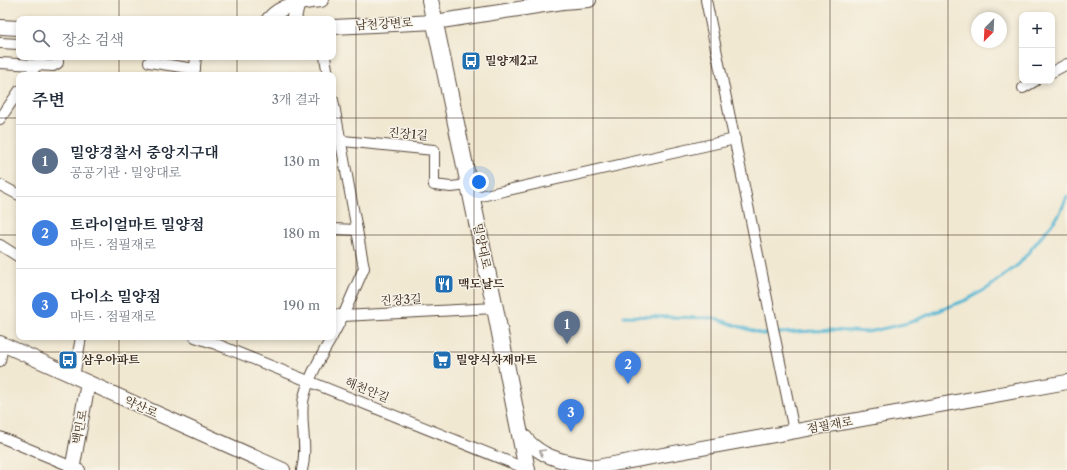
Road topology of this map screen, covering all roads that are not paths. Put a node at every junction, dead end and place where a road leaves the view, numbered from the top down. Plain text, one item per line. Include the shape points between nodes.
1 (321, 0) edge
2 (589, 0) edge
3 (706, 0) edge
4 (564, 1) edge
5 (298, 2) junction
6 (430, 2) edge
7 (273, 16) edge
8 (294, 16) edge
9 (435, 22) junction
10 (0, 27) edge
11 (336, 27) edge
12 (16, 28) edge
13 (0, 43) edge
14 (16, 44) edge
15 (58, 60) edge
16 (196, 60) edge
17 (326, 60) edge
18 (39, 61) edge
19 (149, 62) dead end
20 (0, 63) edge
21 (1067, 64) edge
22 (1055, 70) edge
23 (32, 72) edge
24 (194, 72) edge
25 (328, 72) edge
26 (1030, 84) edge
27 (1023, 88) dead end
28 (16, 95) edge
29 (0, 118) edge
30 (336, 131) edge
31 (735, 139) junction
32 (337, 141) edge
33 (0, 185) edge
34 (471, 192) junction
35 (16, 193) edge
36 (336, 229) edge
37 (358, 230) junction
38 (0, 245) edge
39 (16, 255) edge
40 (495, 308) junction
41 (338, 315) edge
42 (80, 340) edge
43 (204, 340) edge
44 (331, 340) edge
45 (2, 344) edge
46 (0, 361) edge
47 (74, 377) junction
48 (309, 381) junction
49 (1067, 382) edge
50 (88, 384) junction
51 (794, 431) junction
52 (520, 432) junction
53 (0, 437) edge
54 (586, 468) edge
55 (75, 469) edge
56 (527, 469) edge
57 (283, 470) edge
58 (302, 470) edge

1 - 5 street
2 - 4 street
3 - 31 street
4 - 9 street
5 - 7 street via 284,7
5 - 8 street
6 - 9 main road, 밀양대로
9 - 11 street, 남천강변로
9 - 34 main road, 밀양대로
10 - 12 street
13 - 14 street
15 - 18 street via 53,66
16 - 24 street
17 - 25 street
18 - 20 street
18 - 23 street
19 - 24 street
21 - 22 street
26 - 27 street
28 - 29 street
30 - 32 street
31 - 34 street via 500,191
31 - 51 street
32 - 34 street, 진장1길 via 434,150 434,185
32 - 37 street
33 - 35 street
34 - 40 main road, 밀양대로
36 - 37 street
37 - 41 street via 364,268
38 - 39 street
40 - 41 street, 진장3길
40 - 52 main road, 밀양대로
42 - 47 street
43 - 48 street, 해천안길
44 - 48 street
45 - 46 street
45 - 47 street, 약산로
47 - 50 street, 약산로
48 - 56 street, 해천안길
48 - 58 street via 303,402
49 - 51 street, 점필재로
50 - 55 street, 백민로
50 - 57 street, 약산로
51 - 54 street, 점필재로
54 -> 52 street, 점필재로 via 544,454
52 - 56 main road, 밀양대로
53 - 55 street

